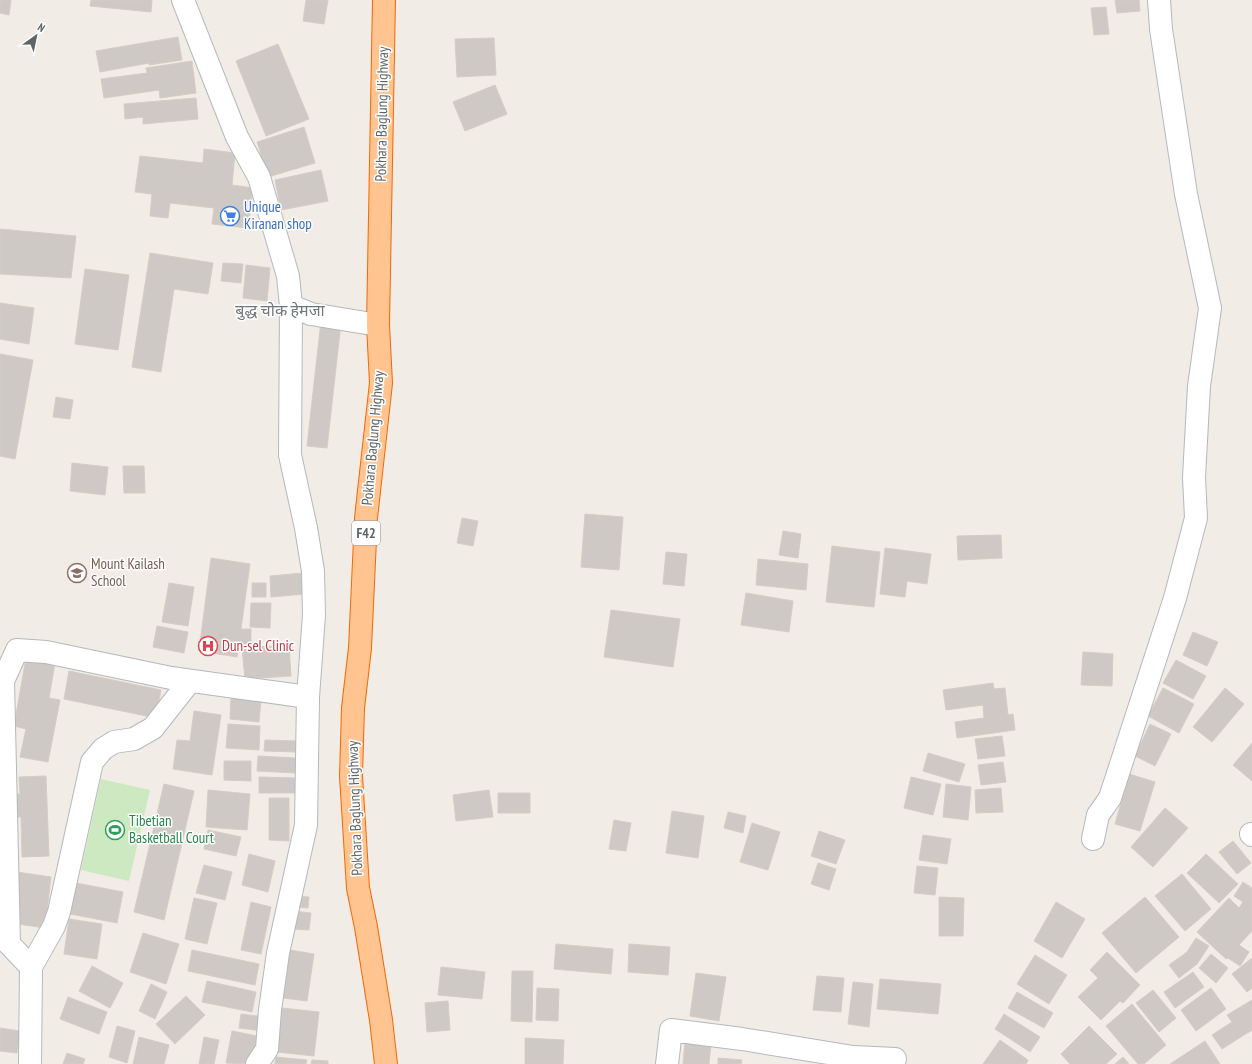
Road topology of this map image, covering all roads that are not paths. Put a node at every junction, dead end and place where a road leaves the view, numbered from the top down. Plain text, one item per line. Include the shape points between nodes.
1 (183, 0) edge
2 (384, 0) edge
3 (1159, 0) edge
4 (291, 306) junction
5 (378, 325) junction
6 (1, 681) edge
7 (190, 681) junction
8 (308, 697) junction
9 (1093, 839) dead end
10 (31, 967) junction
11 (895, 1059) dead end
12 (30, 1064) edge
13 (257, 1064) edge
14 (386, 1064) edge
15 (667, 1064) edge

1 - 4 street via 237,137 259,177 288,276
2 - 5 highway, Pokhara Baglung Highway / F42
3 - 9 street via 1161,29 1186,194 1210,308 1199,386 1194,477 1196,518 1175,598 1110,798 1098,816
4 - 5 street via 311,314
4 - 8 street via 290,455 313,571 314,615
5 - 14 highway, Pokhara Baglung Highway / F42 via 381,383 366,518 351,776 358,888
6 - 7 street via 17,650 46,652
6 - 10 street via 9,944
7 - 8 street
7 - 10 street via 153,728 134,739 114,742 92,762 59,912
8 - 13 street via 306,825 278,953 267,1049
10 - 12 street
11 - 15 street via 853,1057 671,1030

